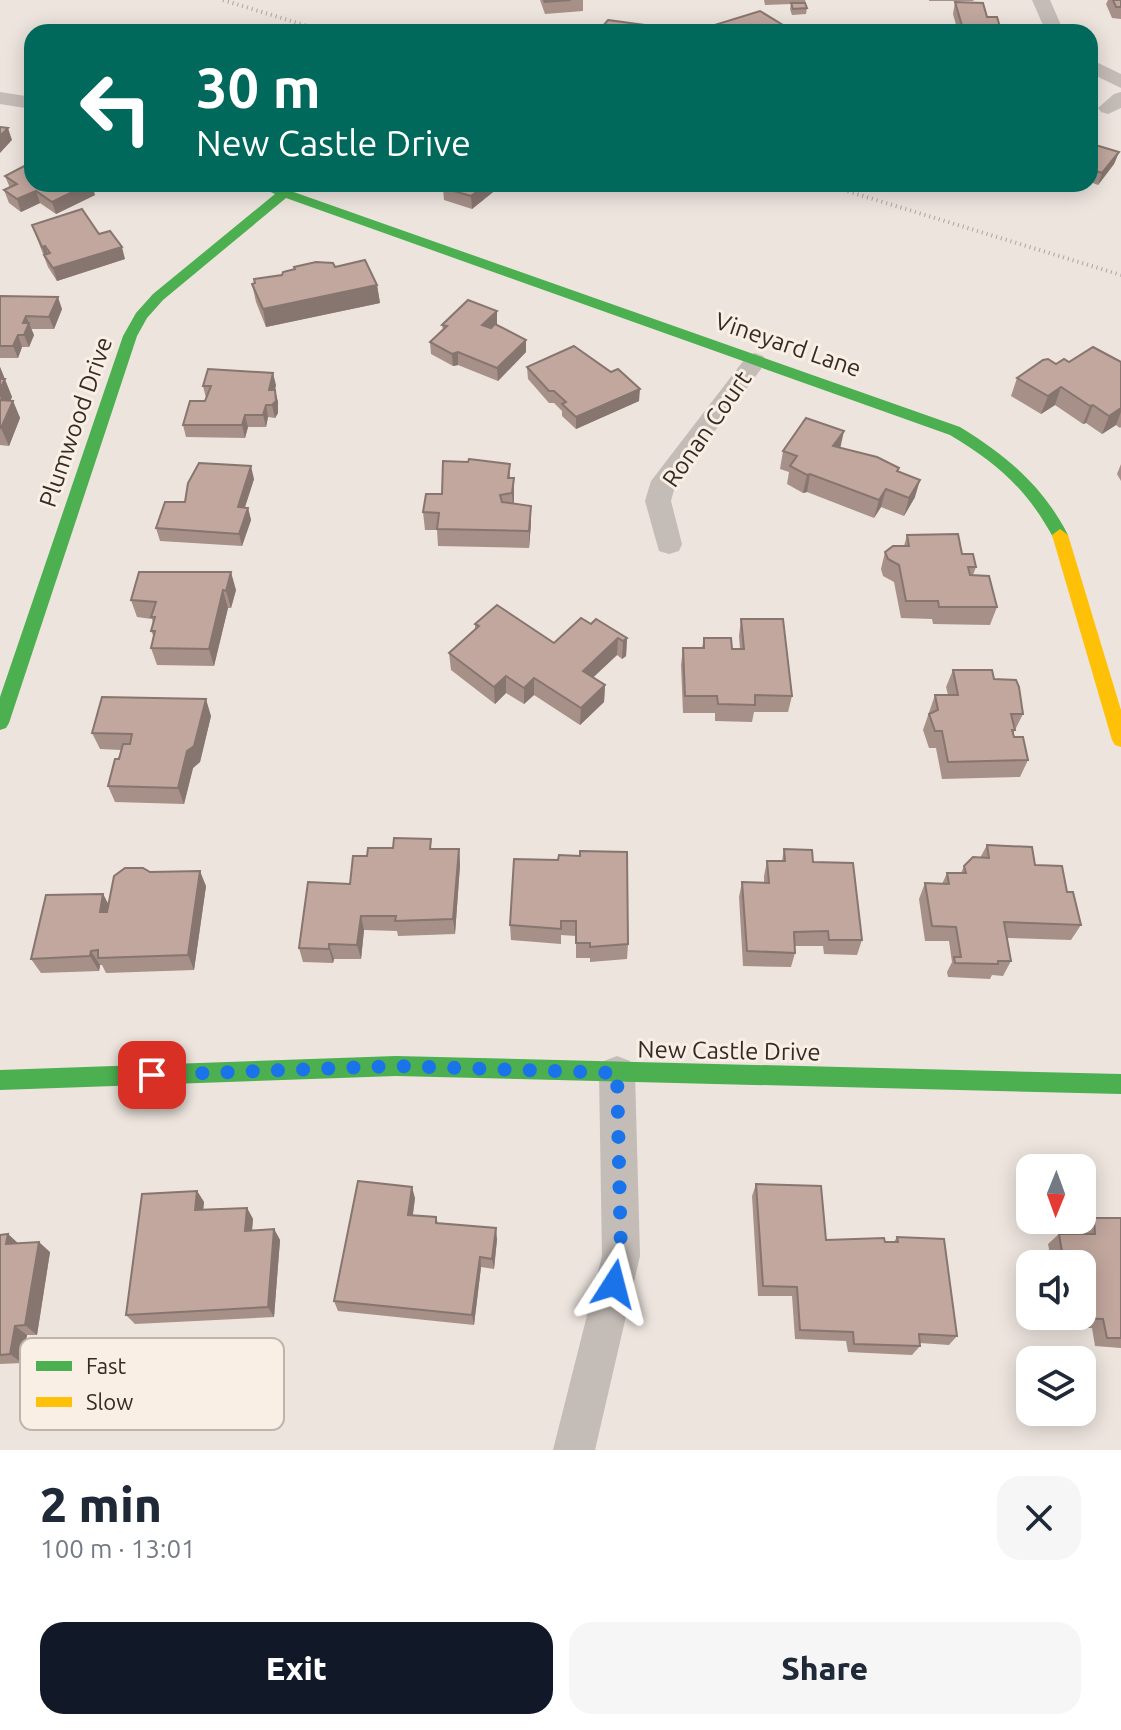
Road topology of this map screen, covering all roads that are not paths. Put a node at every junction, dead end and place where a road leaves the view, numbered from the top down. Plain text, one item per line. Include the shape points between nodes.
1 (1041, 0) edge
2 (1052, 24) edge
3 (1098, 69) edge
4 (1121, 82) edge
5 (0, 98) edge
6 (24, 102) edge
7 (278, 192) edge
8 (283, 194) junction
9 (755, 361) junction
10 (669, 544) dead end
11 (0, 723) edge
12 (1121, 740) edge
13 (617, 1073) junction
14 (0, 1080) edge
15 (1121, 1084) edge
16 (574, 1450) edge

1 - 2 street
3 - 4 street
5 - 6 street
7 - 8 street, Vineyard Lane
8 - 9 street, Vineyard Lane
8 - 11 street, Plumwood Drive via 158,297 130,336
9 - 10 street, Ronan Court via 664,481 658,501
9 - 12 street, Vineyard Lane via 955,431 1024,480 1050,511 1068,553
13 - 14 street, New Castle Drive via 396,1066
13 - 15 street, New Castle Drive
13 - 16 street via 621,1256

